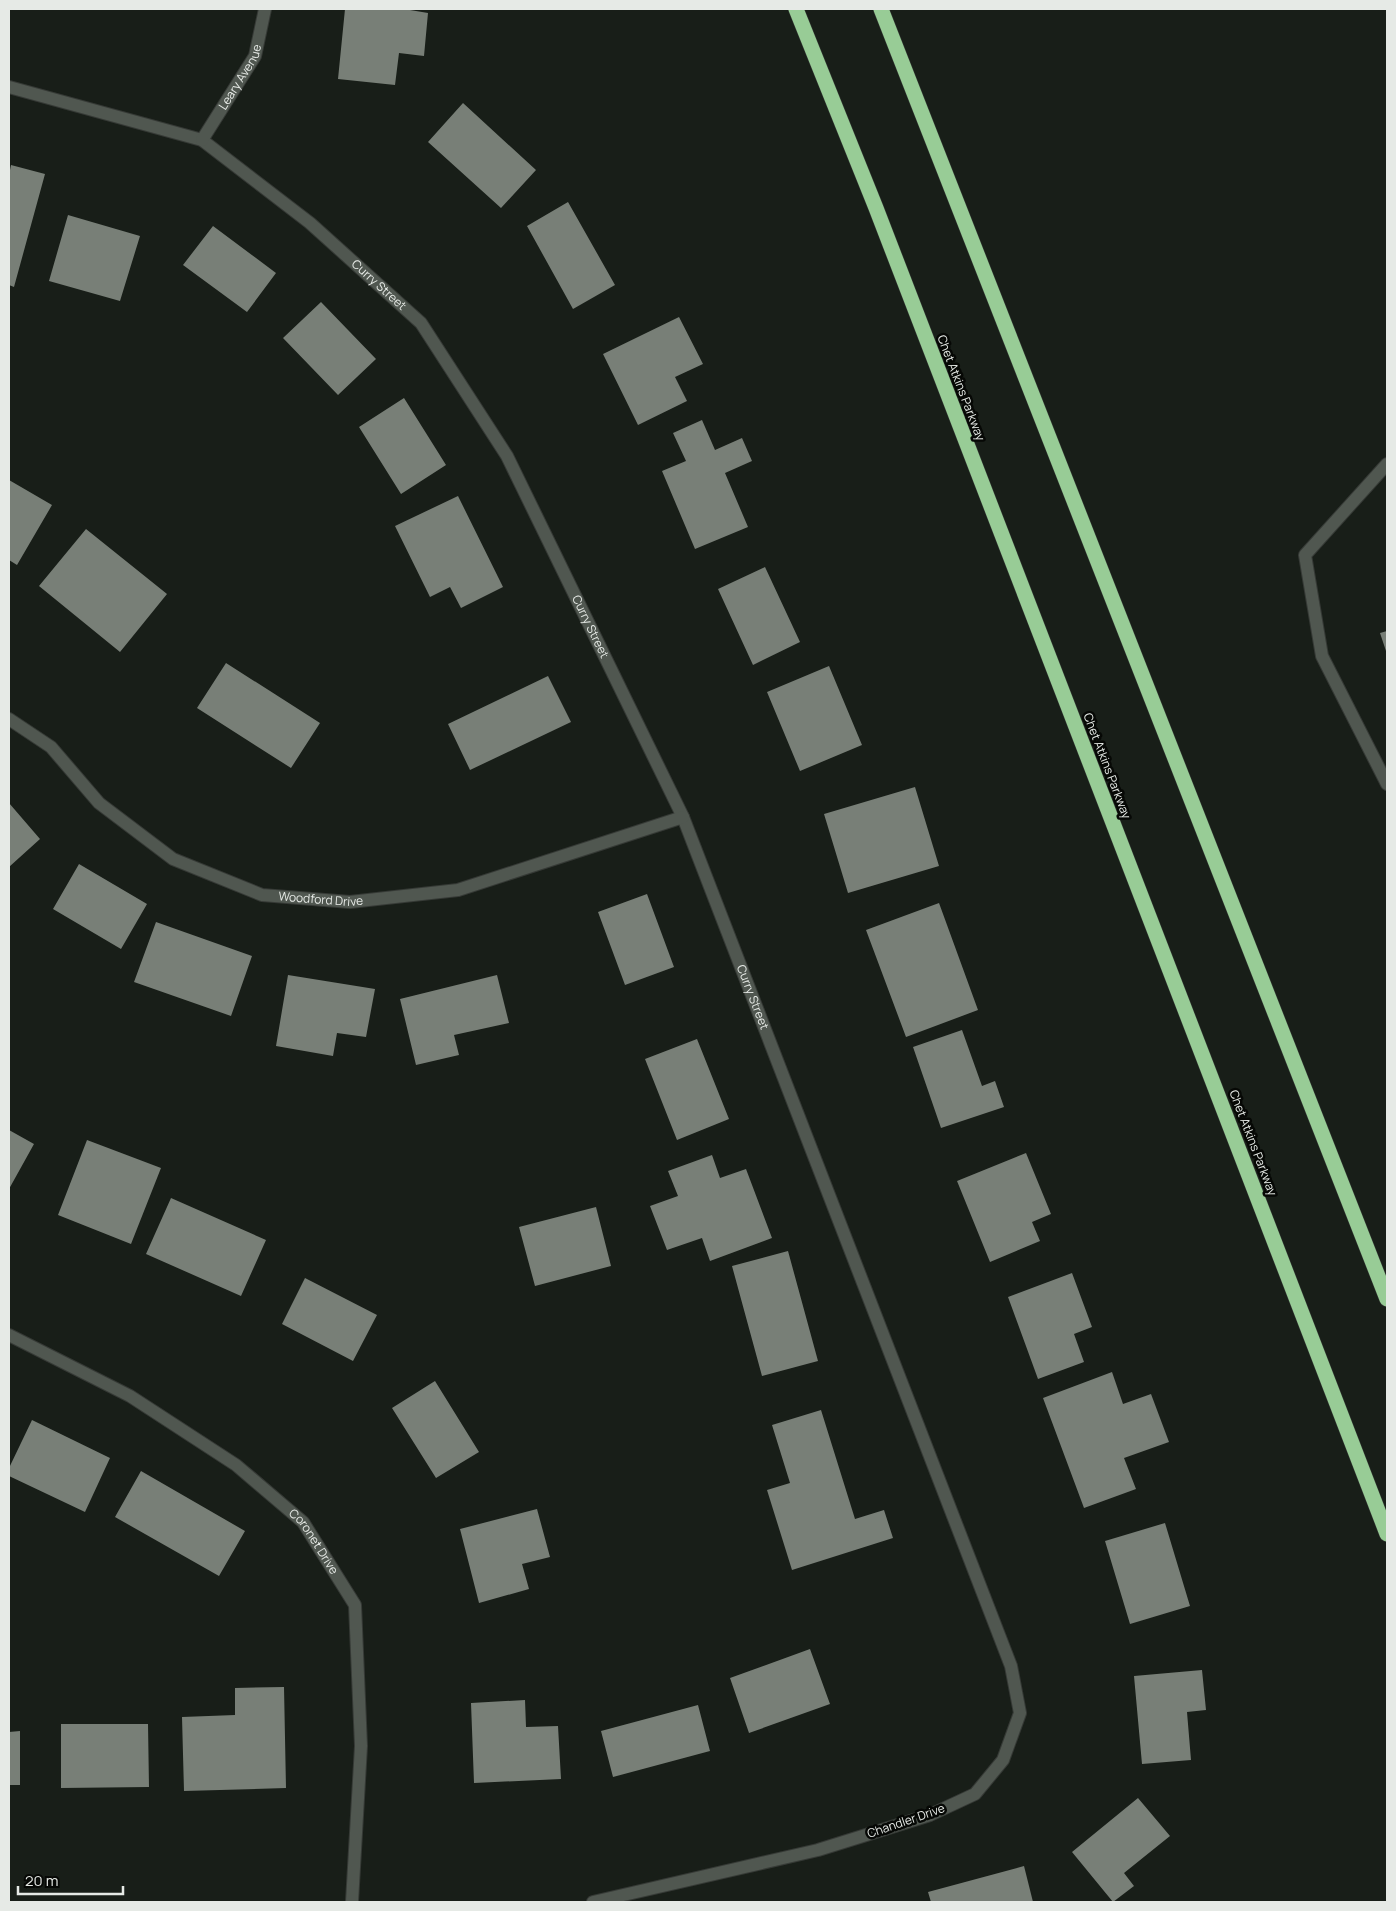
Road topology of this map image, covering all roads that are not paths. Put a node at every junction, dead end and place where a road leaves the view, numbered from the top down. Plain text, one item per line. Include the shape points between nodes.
1 (266, 9) edge
2 (796, 9) edge
3 (882, 9) edge
4 (9, 87) edge
5 (202, 140) junction
6 (1387, 464) edge
7 (9, 719) edge
8 (1387, 784) edge
9 (683, 817) junction
10 (1387, 1298) edge
11 (9, 1335) edge
12 (908, 1398) joint
13 (1387, 1534) edge
14 (352, 1902) edge
15 (593, 1902) edge

1 - 5 street, Leary Avenue via 255,56
2 - 13 highway, Chet Atkins Parkway via 883,226
3 - 10 highway
4 - 5 street, Curry Street
5 - 9 street, Curry Street via 310,223 421,323 508,456
6 - 8 street via 1305,555 1322,656
7 - 9 street, Woodford Drive via 51,747 99,803 173,859 262,895 350,902 458,890
9 - 12 street, Curry Street
11 - 14 street, Coronet Drive via 130,1396 236,1465 303,1522 355,1605 361,1746
12 - 15 street, Chandler Drive via 1012,1666 1020,1712 1003,1760 975,1794 930,1815 818,1850

